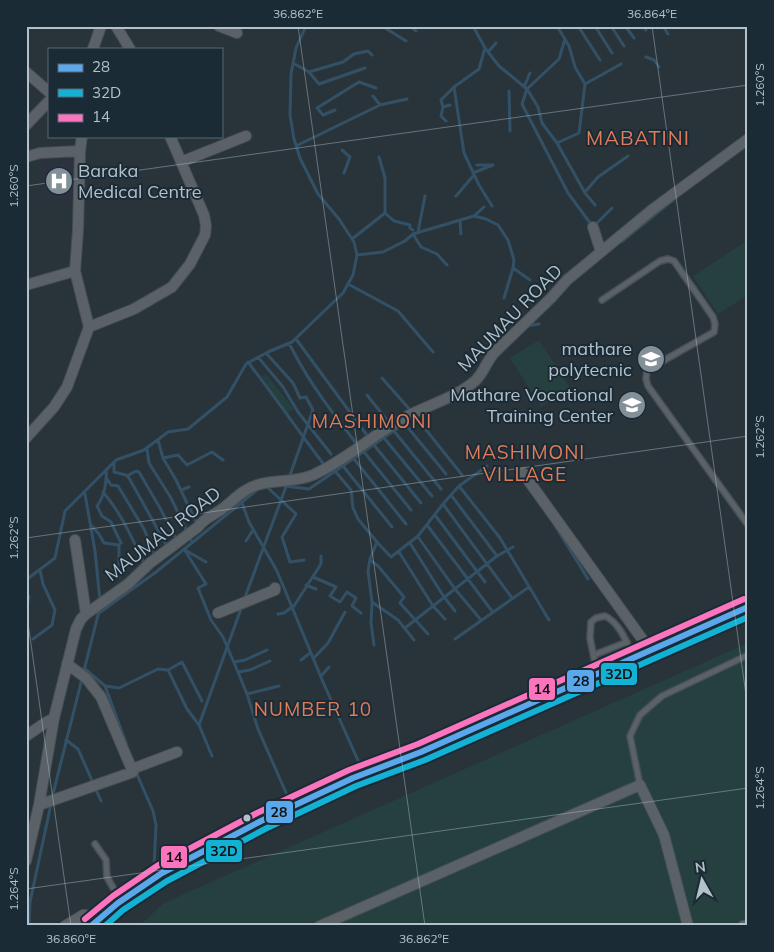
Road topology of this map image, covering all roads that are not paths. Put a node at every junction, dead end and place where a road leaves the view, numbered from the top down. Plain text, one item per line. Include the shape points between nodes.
1 (101, 26) edge
2 (116, 26) edge
3 (219, 26) edge
4 (237, 33) dead end
5 (93, 48) edge
6 (129, 48) edge
7 (26, 72) edge
8 (48, 91) edge
9 (48, 102) edge
10 (26, 125) edge
11 (246, 136) dead end
12 (82, 138) edge
13 (171, 138) edge
14 (748, 140) edge
15 (80, 151) junction
16 (26, 157) edge
17 (181, 162) junction
18 (593, 227) dead end
19 (601, 252) junction
20 (75, 272) junction
21 (26, 284) edge
22 (602, 300) dead end
23 (89, 327) junction
24 (26, 438) edge
25 (523, 473) dead end
26 (748, 525) edge
27 (75, 540) dead end
28 (274, 588) dead end
29 (748, 607) edge
30 (218, 613) dead end
31 (83, 616) junction
32 (627, 642) junction
33 (650, 650) junction
34 (594, 655) junction
35 (748, 655) edge
36 (633, 657) junction
37 (67, 664) junction
38 (597, 674) junction
39 (54, 718) junction
40 (26, 736) edge
41 (177, 752) dead end
42 (132, 769) junction
43 (640, 785) junction
44 (39, 805) junction
45 (94, 844) dead end
46 (26, 861) edge
47 (121, 901) junction
48 (92, 925) edge
49 (748, 925) edge
50 (65, 926) edge
51 (320, 926) edge
52 (688, 926) edge
53 (743, 926) edge

1 - 5 street
2 - 6 street
3 - 4 street
7 - 8 street
9 - 10 street
11 - 17 street
12 - 15 street
13 - 17 street
14 - 19 street, MAUMAU ROAD via 653,209
15 - 16 street
15 - 20 street
17 - 23 street via 206,226 205,235 190,264 172,288 134,309
18 - 19 street
19 - 31 street, MAUMAU ROAD via 567,280 494,353 474,382 400,420 313,475 255,485 243,491
20 - 21 street
20 - 23 street
22 - 26 lane via 660,261 668,259 674,261 713,316 714,332 647,370 646,379
23 - 24 street via 67,387
25 - 33 street
27 - 31 street
28 - 30 street via 276,590
29 - 33 main road
31 - 37 street via 76,628
32 - 34 lane
32 - 34 lane via 611,619 605,616 596,618 591,622 590,630
32 - 36 lane
33 - 36 main road
34 - 38 lane
35 - 43 lane via 662,696 640,715 630,736
36 - 38 main road
37 - 39 street
37 - 42 street via 86,678 101,696
38 - 47 main road via 308,799 171,867
39 - 40 street
39 - 44 street
41 - 42 street
42 - 44 street via 133,772
43 - 51 street
43 - 52 street via 664,835
44 - 46 street
45 - 47 lane via 106,860 107,877
47 - 48 main road
48 - 50 street via 83,915
49 - 53 street

